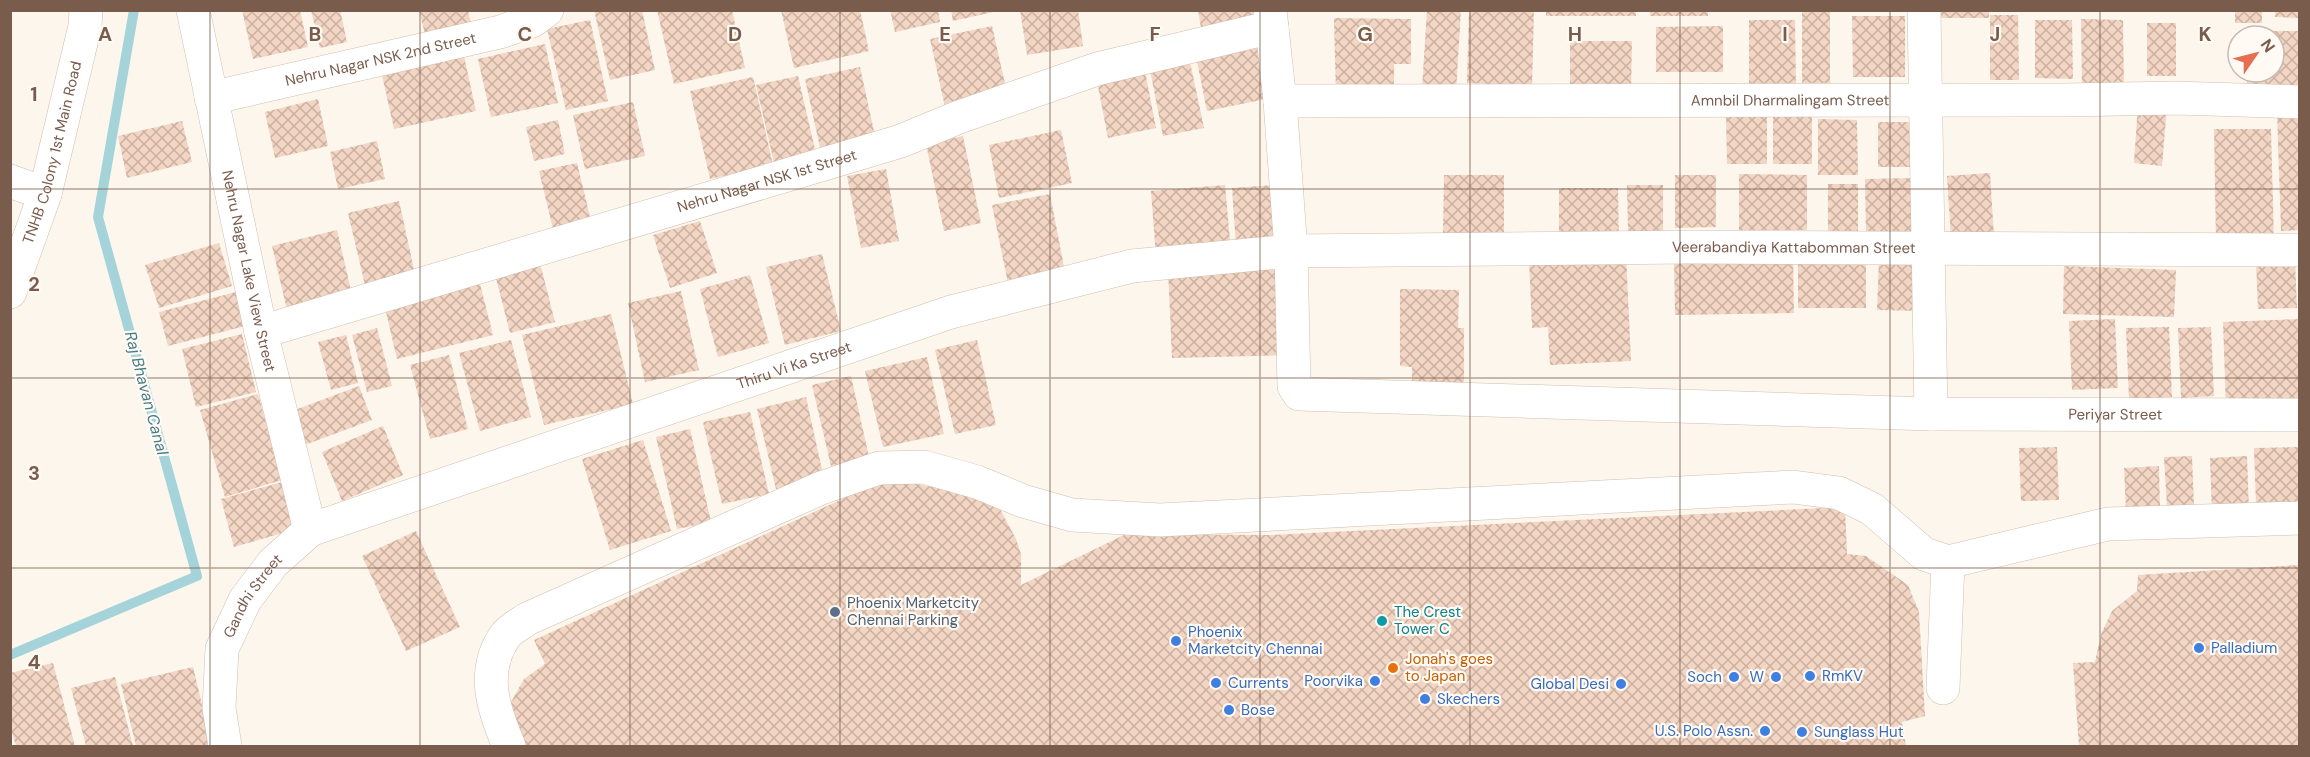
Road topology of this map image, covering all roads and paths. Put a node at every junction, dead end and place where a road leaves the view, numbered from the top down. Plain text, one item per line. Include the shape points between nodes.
1 (86, 10) edge
2 (193, 10) edge
3 (547, 10) edge
4 (1924, 10) edge
5 (1271, 19) edge
6 (211, 98) junction
7 (1924, 99) junction
8 (1280, 101) junction
9 (2300, 102) edge
10 (10, 181) edge
11 (45, 194) junction
12 (1929, 247) junction
13 (2300, 250) edge
14 (1291, 251) junction
15 (10, 292) edge
16 (261, 332) junction
17 (1931, 414) junction
18 (2300, 415) edge
19 (2300, 518) edge
20 (310, 530) junction
21 (1948, 562) junction
22 (1943, 688) dead end
23 (225, 747) edge
24 (509, 747) edge

1 - 11 street, TNHB Colony 1st Main Road
2 - 6 street, Nehru Nagar Lake View Street
3 - 6 street, Nehru Nagar NSK 2nd Street via 532,21 500,32
4 - 7 street
5 - 8 street
5 - 16 street, Nehru Nagar NSK 1st Street via 1097,69 879,148
6 - 16 street, Nehru Nagar Lake View Street
7 - 8 street, Amnbil Dharmalingam Street
7 - 9 street, Amnbil Dharmalingam Street via 2176,98
7 - 12 street
8 - 14 street
10 - 11 street
11 - 15 street, TNHB Colony 1st Main Road
12 - 13 street, Veerabandiya Kattabomman Street
12 - 14 street, Veerabandiya Kattabomman Street
12 - 17 street
14 - 17 street, Periyar Street via 1294,374 1299,394
14 - 20 street, Thiru Vi Ka Street via 1132,266 951,312
16 - 20 street, Nehru Nagar Lake View Street
17 - 18 street, Periyar Street
19 - 21 street via 2108,524
20 - 23 street, Gandhi Street via 273,563 245,600 222,649 219,708
21 - 22 street
21 - 24 street via 1924,554 1872,509 1839,493 1793,487 1160,520 1072,515 924,467 879,468 821,488 527,619 506,635 492,664 490,696

